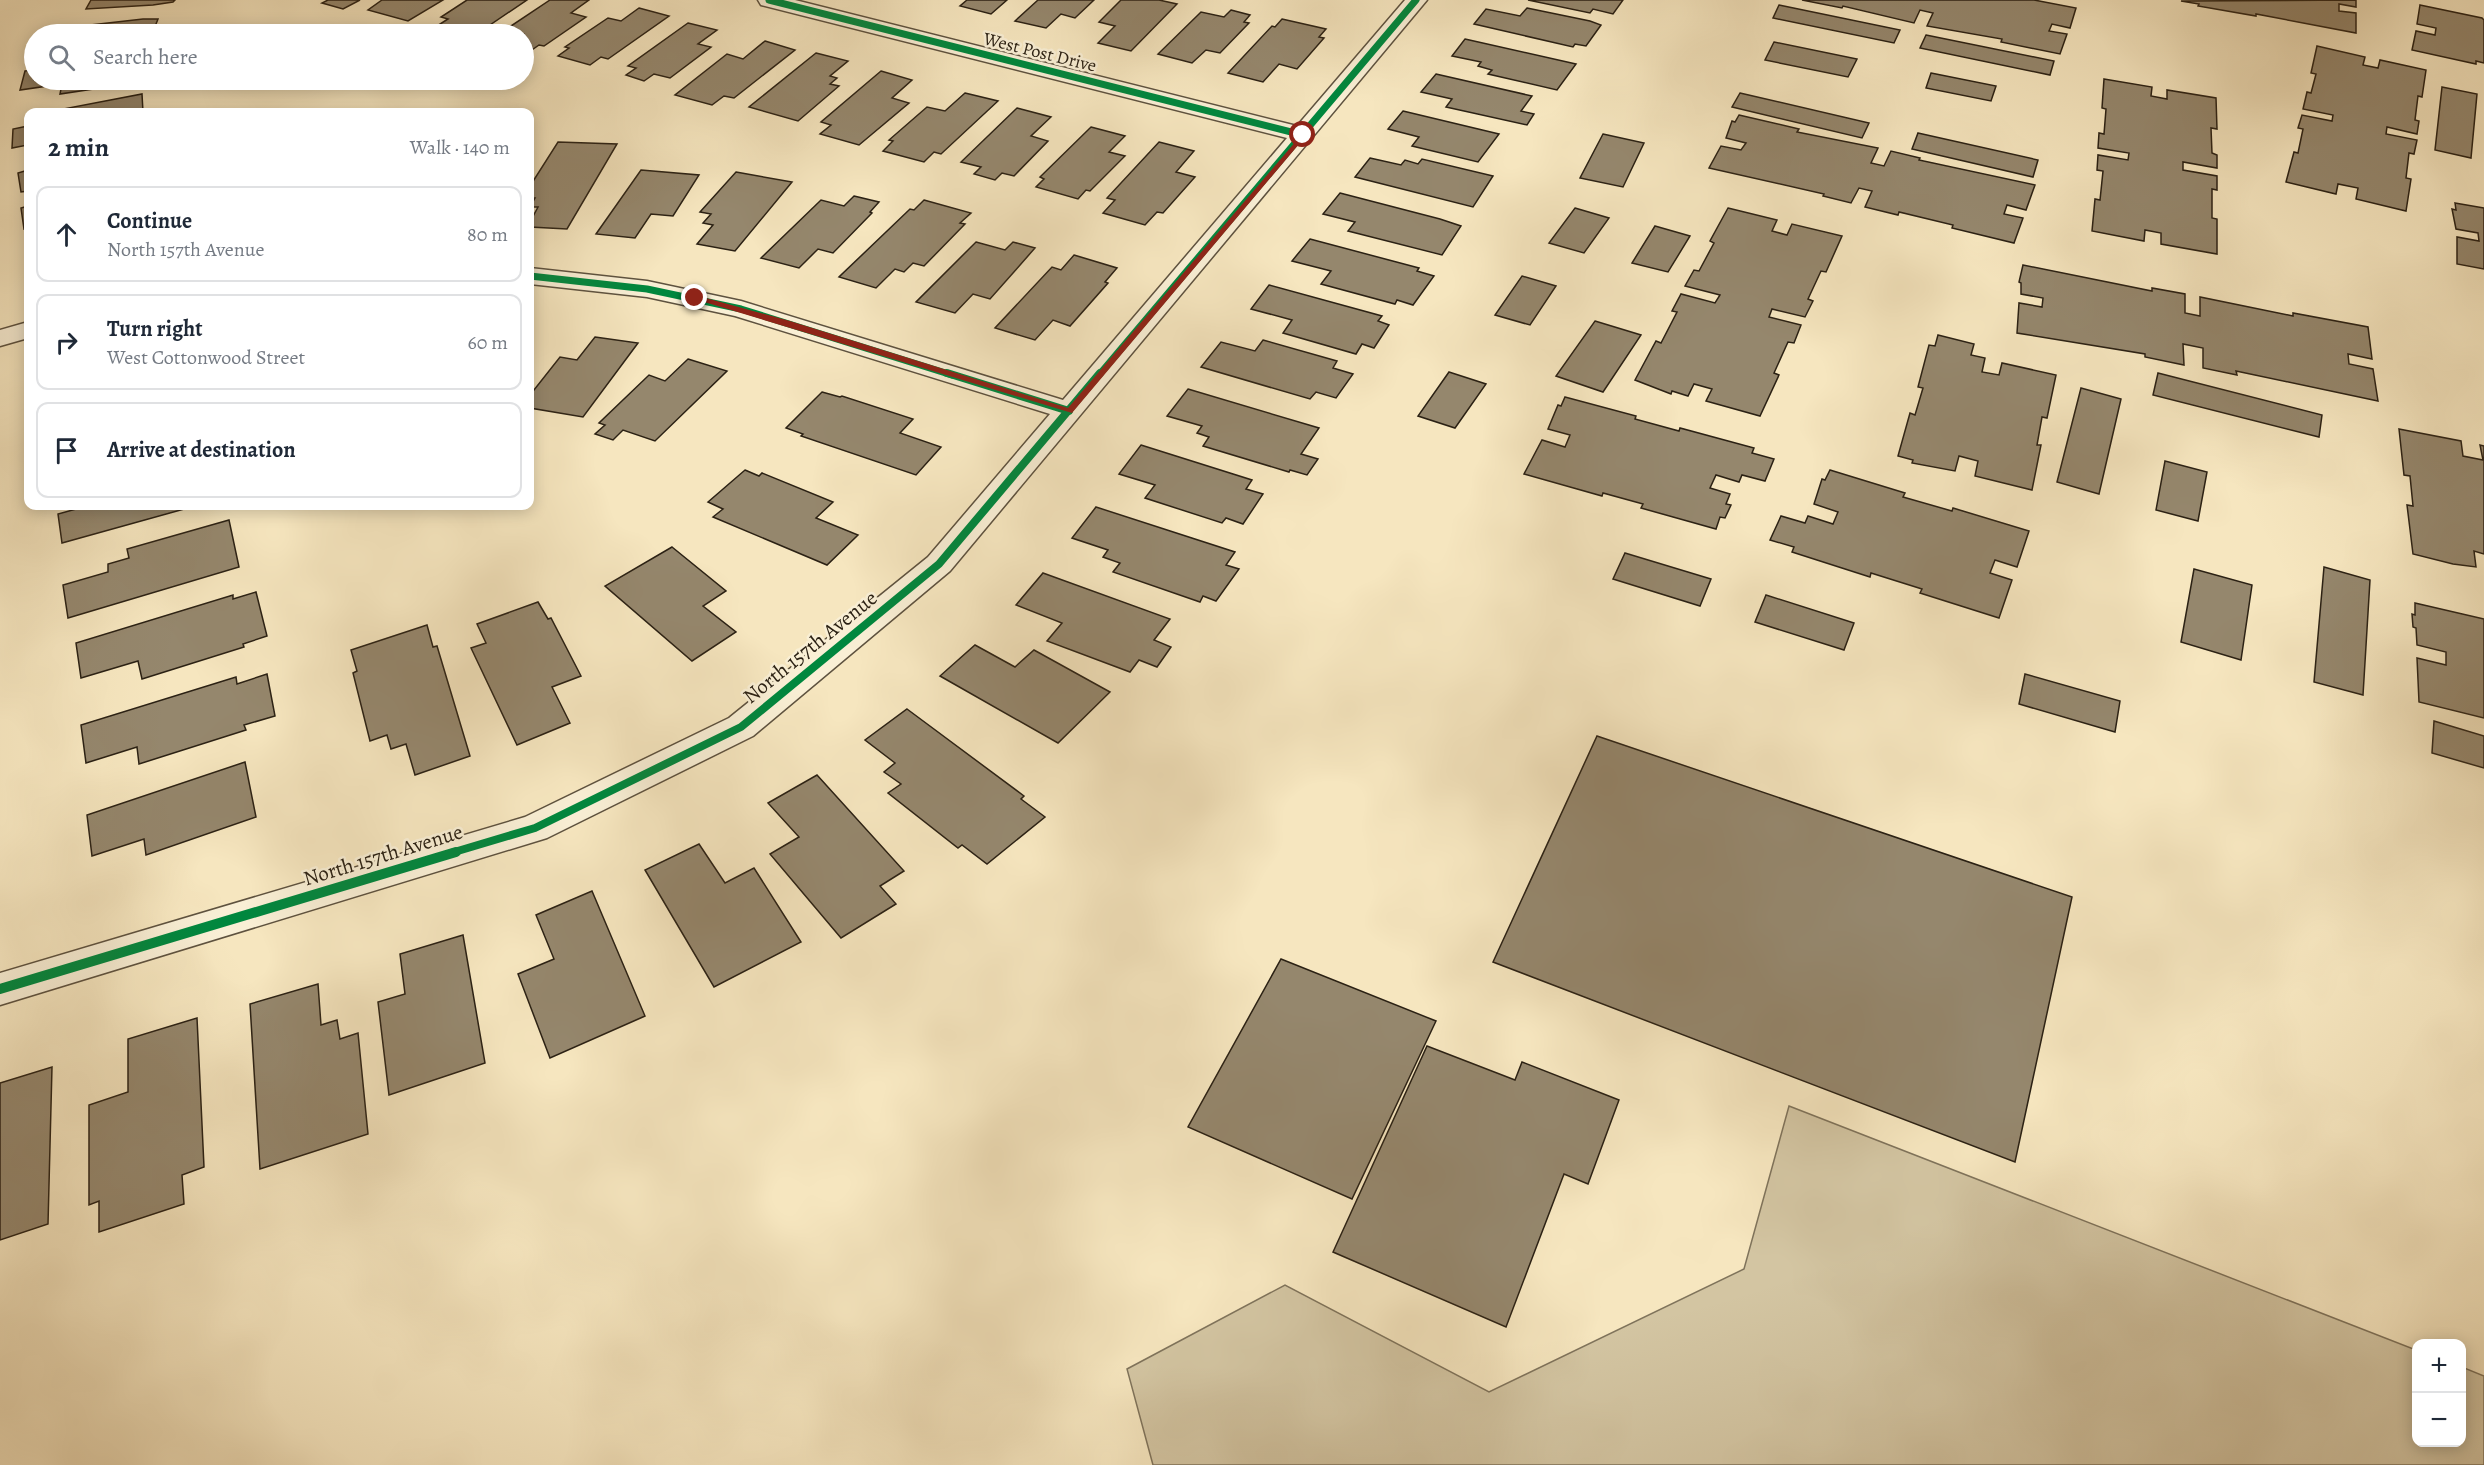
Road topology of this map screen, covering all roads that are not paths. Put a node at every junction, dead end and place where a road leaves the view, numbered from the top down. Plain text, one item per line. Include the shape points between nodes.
1 (769, 0) edge
2 (1416, 0) edge
3 (1303, 135) junction
4 (534, 276) edge
5 (24, 331) edge
6 (0, 338) edge
7 (1069, 411) junction
8 (0, 989) edge

1 - 3 street, West Post Drive
2 - 3 street, North 157th Avenue
3 - 7 street, North 157th Avenue
4 - 7 street via 647,289 741,309
5 - 6 street
7 - 8 street, North 157th Avenue via 939,564 741,727 535,828

